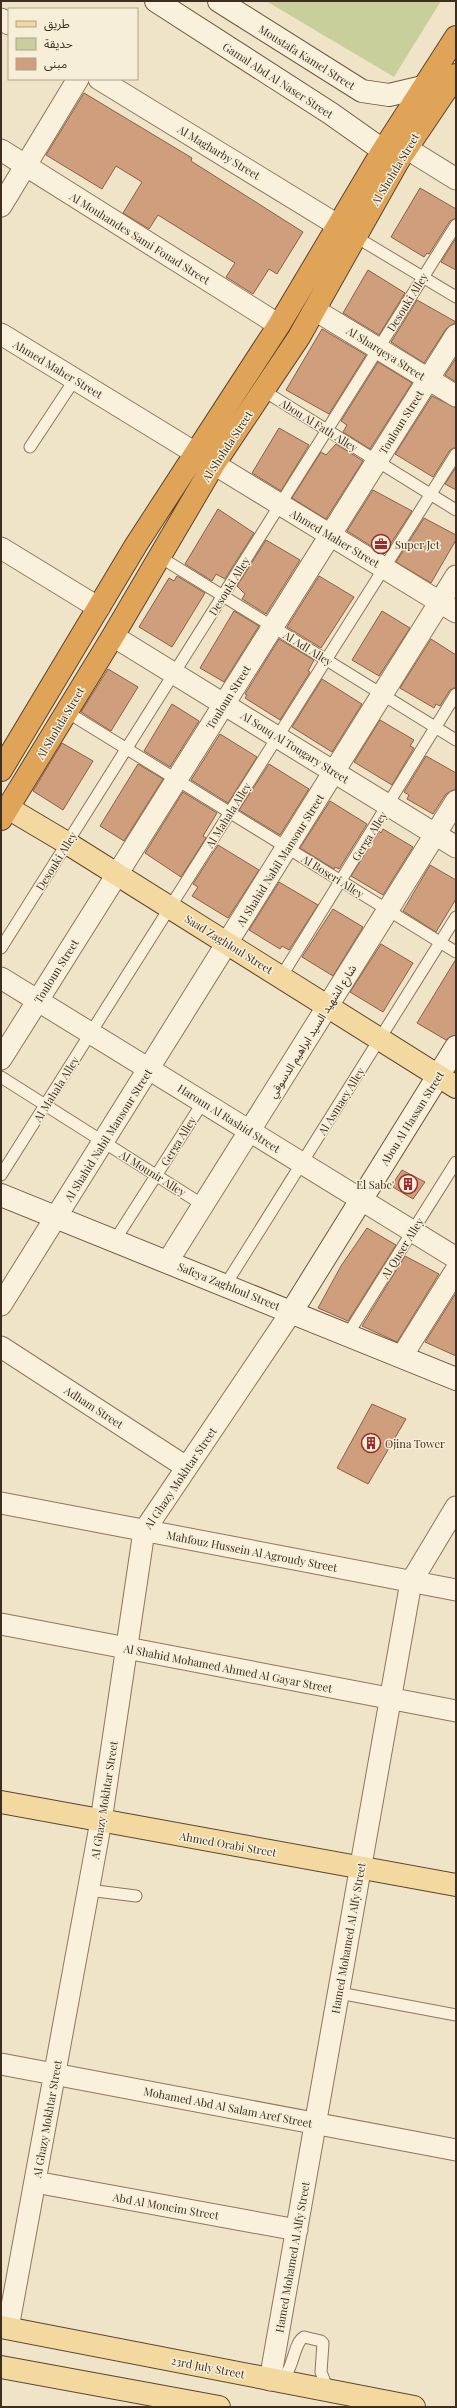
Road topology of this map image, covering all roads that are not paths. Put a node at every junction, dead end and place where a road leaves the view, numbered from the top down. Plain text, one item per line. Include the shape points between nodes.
1 (156, 1) edge
2 (219, 1) edge
3 (456, 36) edge
4 (456, 74) edge
5 (77, 80) edge
6 (101, 80) edge
7 (423, 87) junction
8 (1, 150) edge
9 (395, 154) junction
10 (26, 166) junction
11 (456, 179) edge
12 (1, 206) edge
13 (456, 225) edge
14 (347, 231) junction
15 (423, 277) junction
16 (456, 297) edge
17 (315, 310) junction
18 (279, 325) junction
19 (1, 334) edge
20 (456, 335) edge
21 (378, 348) junction
22 (428, 379) junction
23 (75, 380) junction
24 (264, 391) junction
25 (456, 396) edge
26 (326, 430) junction
27 (30, 447) dead end
28 (456, 454) edge
29 (206, 459) junction
30 (376, 461) junction
31 (430, 495) junction
32 (280, 505) junction
33 (456, 510) edge
34 (330, 535) junction
35 (1, 548) edge
36 (160, 557) junction
37 (384, 568) junction
38 (456, 576) edge
39 (223, 595) junction
40 (448, 607) edge
41 (99, 608) junction
42 (273, 626) junction
43 (113, 636) junction
44 (327, 659) junction
45 (174, 673) junction
46 (382, 694) junction
47 (456, 694) edge
48 (224, 704) junction
49 (67, 712) junction
50 (436, 727) junction
51 (278, 737) junction
52 (456, 740) edge
53 (126, 748) junction
54 (1, 770) edge
55 (334, 772) junction
56 (176, 779) junction
57 (456, 800) edge
58 (388, 805) junction
59 (3, 810) edge
60 (230, 812) junction
61 (435, 834) junction
62 (67, 843) junction
63 (456, 847) edge
64 (287, 848) junction
65 (117, 874) junction
66 (341, 881) junction
67 (170, 907) junction
68 (388, 910) junction
69 (456, 917) edge
70 (440, 942) junction
71 (227, 944) junction
72 (1, 948) edge
73 (456, 952) edge
74 (281, 977) junction
75 (1, 978) edge
76 (37, 1000) junction
77 (327, 1006) junction
78 (90, 1033) junction
79 (380, 1039) junction
80 (456, 1047) edge
81 (1, 1059) edge
82 (149, 1069) junction
83 (1, 1077) edge
84 (447, 1081) edge
85 (203, 1102) junction
86 (46, 1105) junction
87 (249, 1131) junction
88 (104, 1142) junction
89 (456, 1162) edge
90 (302, 1163) junction
91 (1, 1175) edge
92 (157, 1175) junction
93 (1, 1195) edge
94 (361, 1200) junction
95 (203, 1205) junction
96 (57, 1217) junction
97 (412, 1232) junction
98 (115, 1240) junction
99 (456, 1258) edge
100 (168, 1261) junction
101 (456, 1270) edge
102 (226, 1284) junction
103 (1, 1305) edge
104 (292, 1311) junction
105 (348, 1334) junction
106 (1, 1347) edge
107 (402, 1356) junction
108 (456, 1379) edge
109 (186, 1467) junction
110 (1, 1503) edge
111 (456, 1507) edge
112 (144, 1531) junction
113 (411, 1582) junction
114 (456, 1590) edge
115 (1, 1624) edge
116 (126, 1648) junction
117 (391, 1699) junction
118 (456, 1711) edge
119 (1, 1802) edge
120 (101, 1821) junction
121 (361, 1868) junction
122 (456, 1885) edge
123 (88, 1890) junction
124 (136, 1896) dead end
125 (339, 1993) junction
126 (456, 2015) edge
127 (1, 2064) edge
128 (55, 2074) junction
129 (316, 2124) junction
130 (456, 2150) edge
131 (35, 2182) junction
132 (297, 2230) junction
133 (5, 2328) edge
134 (1, 2368) edge
135 (276, 2381) junction
136 (328, 2390) junction
137 (220, 2407) edge
138 (414, 2407) edge

1 - 9 street, Gamal Abd Al Naser Street
2 - 7 street, Moustafa Kamel Street via 362,91 389,95
3 - 7 highway, Al Shohda Street
4 - 9 highway, Al Shohda Street
5 - 10 street
6 - 14 street, Al Magharby Street
7 - 9 highway, Al Shohda Street
8 - 10 street, Al Mouhandes Sami Fouad Street
9 - 11 street
9 - 14 highway, Al Shohda Street
10 - 12 street
10 - 18 street, Al Mouhandes Sami Fouad Street
13 - 15 lane, Desouki Alley
14 - 15 lane
14 - 17 highway, Al Shohda Street
14 - 18 highway, Al Shohda Street
15 - 16 lane
15 - 21 lane, Desouki Alley
17 - 21 street, Al Sharqeya Street
17 - 24 highway, Al Shohda Street
18 - 29 highway, Al Shohda Street
19 - 23 street, Ahmed Maher Street
20 - 22 street, Touloun Street
21 - 22 street, Al Sharqeya Street
21 - 26 lane, Desouki Alley
22 - 25 street, Al Sharqeya Street
22 - 30 street, Touloun Street
23 - 27 lane
23 - 29 street, Ahmed Maher Street
24 - 26 lane, Abou Al Fath Alley
24 - 29 highway, Al Shohda Street
26 - 30 lane, Abou Al Fath Alley
26 - 32 lane, Desouki Alley
28 - 31 lane, Al Mahala Alley
29 - 32 street, Ahmed Maher Street
29 - 36 highway, Al Shohda Street
29 - 41 highway, Al Shohda Street via 136,545
30 - 31 lane, Abou Al Fath Alley
30 - 34 street, Touloun Street
31 - 33 lane, Abou Al Fath Alley
31 - 37 lane, Al Mahala Alley
32 - 34 street, Ahmed Maher Street
32 - 39 lane, Desouki Alley
34 - 37 street, Ahmed Maher Street
34 - 42 street, Touloun Street
35 - 41 street
36 - 39 lane, Al Adl Alley
36 - 43 highway, Al Shohda Street
37 - 40 street, Ahmed Maher Street
37 - 44 lane, Al Mahala Alley
38 - 40 street, Al Shahid Nabil Mansour Street
39 - 42 lane, Al Adl Alley
39 - 45 lane, Desouki Alley
40 - 46 street, Al Shahid Nabil Mansour Street
41 - 54 highway, Al Shohda Street
42 - 44 lane, Al Adl Alley
42 - 48 street, Touloun Street
43 - 45 street, Al Souq Al Tougary Street
43 - 49 highway, Al Shohda Street
44 - 46 lane, Al Adl Alley
44 - 51 lane, Al Mahala Alley
45 - 48 street, Al Souq Al Tougary Street
45 - 53 lane, Desouki Alley
46 - 50 lane, Al Adl Alley
46 - 55 street, Al Shahid Nabil Mansour Street
47 - 50 lane, Gerga Alley
48 - 51 street, Al Souq Al Tougary Street
48 - 56 street, Touloun Street
49 - 53 lane, Al Boseri Alley
49 - 59 highway, Al Shohda Street
50 - 52 lane, Al Adl Alley
50 - 58 lane, Gerga Alley
51 - 55 street, Al Souq Al Tougary Street
51 - 60 lane, Al Mahala Alley
53 - 56 lane, Al Boseri Alley
53 - 62 lane, Desouki Alley
55 - 58 street, Al Souq Al Tougary Street
55 - 64 street, Al Shahid Nabil Mansour Street
56 - 60 lane, Al Boseri Alley
56 - 65 street, Touloun Street
57 - 61 street, شارع الشهيد السيد ابراهيم الدسوقي
58 - 61 street, Al Souq Al Tougary Street
58 - 66 lane, Gerga Alley
59 - 62 main road, Saad Zaghloul Street
60 - 64 lane, Al Boseri Alley
60 - 67 lane, Al Mahala Alley
61 - 63 street, Al Souq Al Tougary Street
61 - 68 street, شارع الشهيد السيد ابراهيم الدسوقي
62 - 65 main road, Saad Zaghloul Street
62 - 72 lane, Desouki Alley
64 - 66 lane, Al Boseri Alley
64 - 71 street, Al Shahid Nabil Mansour Street
65 - 67 main road, Saad Zaghloul Street
65 - 76 street, Touloun Street
66 - 68 lane, Al Boseri Alley
66 - 74 lane, Gerga Alley
67 - 71 main road, Saad Zaghloul Street
67 - 78 lane, Al Mahala Alley
68 - 70 lane, Al Boseri Alley
68 - 77 street, شارع الشهيد السيد ابراهيم الدسوقي
69 - 70 lane, Al Asmaey Alley
70 - 73 lane, Al Boseri Alley
70 - 79 lane, Al Asmaey Alley
71 - 74 main road, Saad Zaghloul Street
71 - 82 street, Al Shahid Nabil Mansour Street
74 - 77 main road, Saad Zaghloul Street
75 - 76 street, Haroun Al Rashid Street
76 - 78 street, Haroun Al Rashid Street
76 - 81 street, Touloun Street
77 - 79 main road, Saad Zaghloul Street
77 - 87 street, شارع الشهيد السيد ابراهيم الدسوقي
78 - 82 street, Haroun Al Rashid Street
78 - 86 lane, Al Mahala Alley
79 - 84 main road, Saad Zaghloul Street
79 - 90 lane, Al Asmaey Alley
80 - 84 street, Abou Al Hassan Street
82 - 85 street, Haroun Al Rashid Street
82 - 88 street, Al Shahid Nabil Mansour Street
83 - 86 lane, Al Mounir Alley
84 - 94 street, Abou Al Hassan Street
85 - 87 street, Haroun Al Rashid Street
85 - 92 lane, Gerga Alley
86 - 88 lane, Al Mounir Alley
86 - 91 lane, Al Mahala Alley
87 - 90 street, Haroun Al Rashid Street
87 - 95 street, شارع الشهيد السيد ابراهيم الدسوقي
88 - 92 lane, Al Mounir Alley
88 - 96 street, Al Shahid Nabil Mansour Street
89 - 97 lane, Al Quser Alley
90 - 94 street, Haroun Al Rashid Street
90 - 102 lane, Al Asmaey Alley
92 - 95 lane, Al Mounir Alley
92 - 98 lane, Gerga Alley
93 - 96 street, Safeya Zaghloul Street
94 - 97 street, Haroun Al Rashid Street
94 - 104 street, Abou Al Hassan Street
95 - 100 street, شارع الشهيد السيد ابراهيم الدسوقي
96 - 98 street, Safeya Zaghloul Street
96 - 103 street, Al Shahid Nabil Mansour Street
97 - 99 street, Haroun Al Rashid Street
97 - 105 lane, Al Quser Alley
98 - 100 street, Safeya Zaghloul Street
100 - 102 street, Safeya Zaghloul Street
101 - 107 street
102 - 104 street, Safeya Zaghloul Street
104 - 105 street, Safeya Zaghloul Street
104 - 109 street, Al Ghazy Mokhtar Street
105 - 107 street, Safeya Zaghloul Street
106 - 109 street, Adham Street
107 - 108 street, Safeya Zaghloul Street
109 - 112 street, Al Ghazy Mokhtar Street
110 - 112 street, Mahfouz Hussein Al Agroudy Street
111 - 113 street, Hamed Mohamed Al Alfy Street
112 - 113 street, Mahfouz Hussein Al Agroudy Street
112 - 116 street, Al Ghazy Mokhtar Street
113 - 114 street, Mahfouz Hussein Al Agroudy Street
113 - 117 street, Hamed Mohamed Al Alfy Street
115 - 116 street, Al Shahid Mohamed Ahmed Al Gayar Street
116 - 117 street, Al Shahid Mohamed Ahmed Al Gayar Street
116 - 120 street, Al Ghazy Mokhtar Street
117 - 118 street, Al Shahid Mohamed Ahmed Al Gayar Street
117 - 121 street, Hamed Mohamed Al Alfy Street
119 - 120 main road, Ahmed Orabi Street
120 - 121 main road, Ahmed Orabi Street
120 - 123 street, Al Ghazy Mokhtar Street
121 - 122 main road, Ahmed Orabi Street
121 - 125 street, Hamed Mohamed Al Alfy Street
123 - 124 lane
123 - 128 street, Al Ghazy Mokhtar Street
125 - 126 lane
125 - 129 street, Hamed Mohamed Al Alfy Street
127 - 128 street, Mohamed Abd Al Salam Aref Street
128 - 129 street, Mohamed Abd Al Salam Aref Street
128 - 131 street, Al Ghazy Mokhtar Street
129 - 130 street, Mohamed Abd Al Salam Aref Street
129 - 132 street, Hamed Mohamed Al Alfy Street
131 - 132 street, Abd Al Moneim Street
131 - 133 street, Al Ghazy Mokhtar Street
132 - 135 street, Hamed Mohamed Al Alfy Street
133 - 135 main road, 23rd July Street
134 - 137 main road
135 - 136 main road, 23rd July Street
135 - 136 lane via 291,2368 297,2343 304,2338 322,2341 324,2343 321,2372
136 - 138 main road, 23rd July Street

